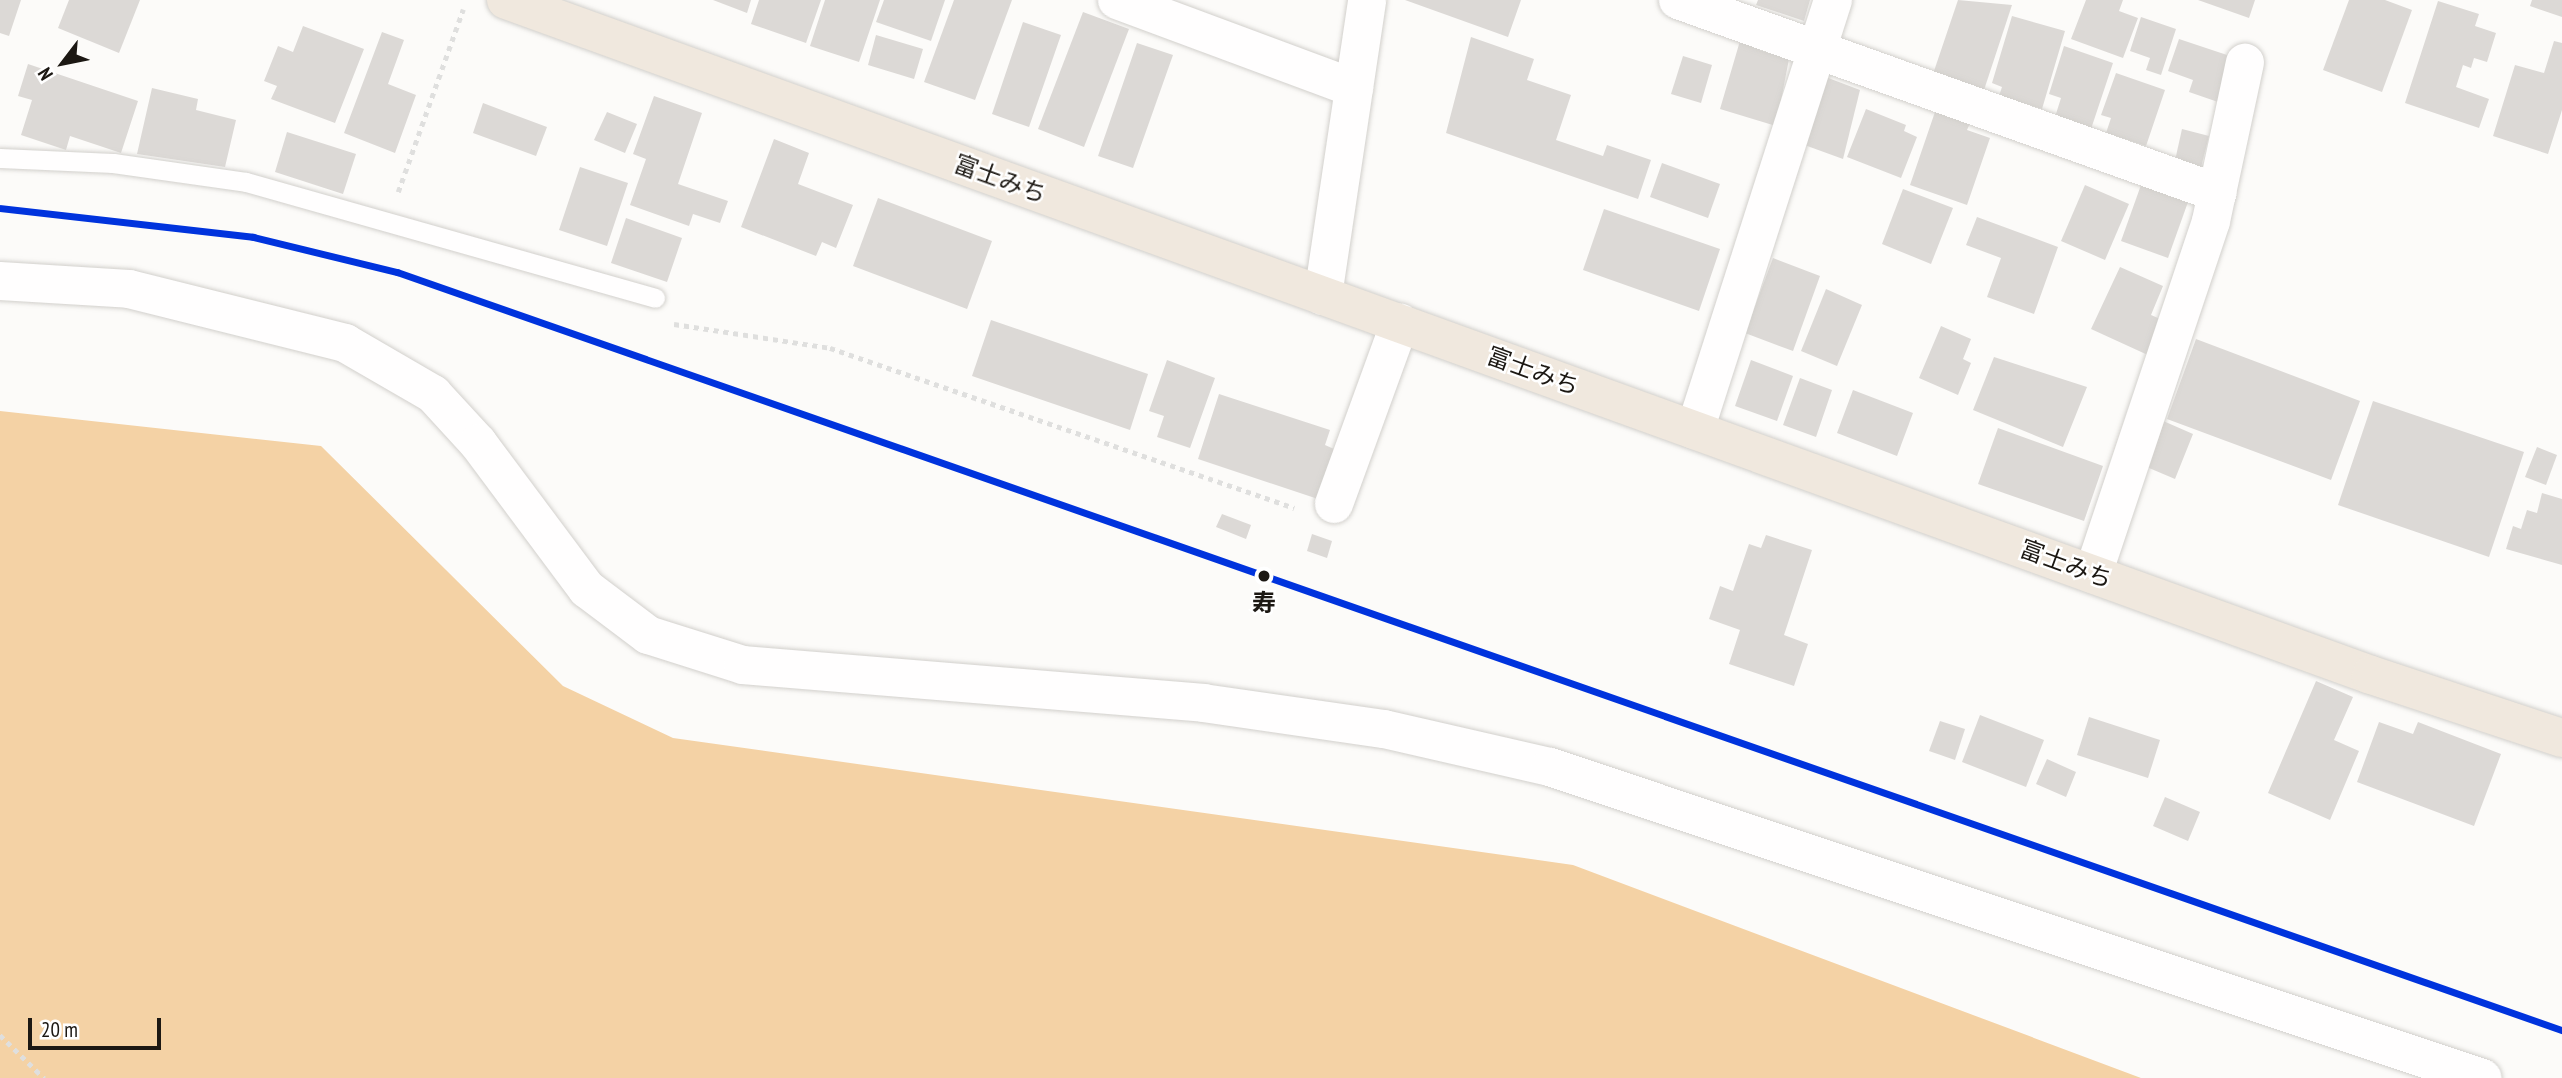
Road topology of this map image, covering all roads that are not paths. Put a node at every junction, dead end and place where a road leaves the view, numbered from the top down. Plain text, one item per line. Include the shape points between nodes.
1 (506, 0) edge
2 (1117, 0) edge
3 (1367, 0) edge
4 (1678, 0) edge
5 (1833, 0) edge
6 (1818, 52) junction
7 (2245, 63) dead end
8 (1354, 88) junction
9 (0, 158) edge
10 (2218, 193) junction
11 (0, 281) edge
12 (1323, 296) junction
13 (655, 298) road end
14 (1400, 323) junction
15 (1695, 430) junction
16 (1334, 504) road end
17 (2093, 574) junction
18 (2562, 738) edge
19 (2482, 1078) edge

1 - 12 highway, 富士みち
2 - 8 street
3 - 8 street
4 - 6 street
5 - 6 street
6 - 10 street
6 - 15 street
7 - 10 street
8 - 12 street
9 - 13 lane via 113,163 246,182
10 - 17 street
11 - 19 street via 129,289 345,343 433,394 478,443 587,589 648,635 743,665 1203,703 1384,729 1550,767
12 - 14 highway, 富士みち
14 - 15 highway, 富士みち
14 - 16 street
15 - 17 highway, 富士みち
17 - 18 highway, 富士みち

